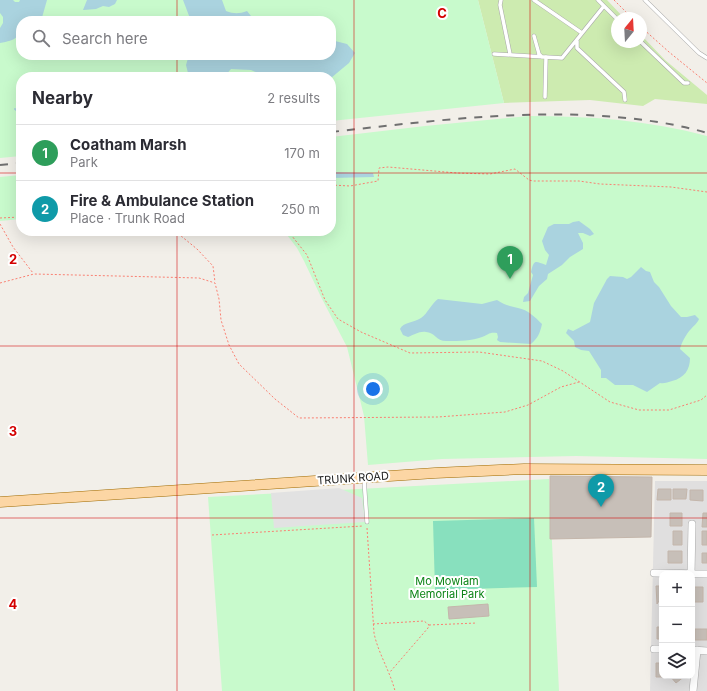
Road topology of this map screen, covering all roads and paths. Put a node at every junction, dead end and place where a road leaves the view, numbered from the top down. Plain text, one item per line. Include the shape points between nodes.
1 (501, 0) edge
2 (534, 0) edge
3 (598, 0) edge
4 (614, 0) edge
5 (645, 0) edge
6 (604, 6) junction
7 (626, 12) edge
8 (611, 13) edge
9 (647, 32) edge
10 (582, 33) junction
11 (534, 36) dead end
12 (578, 38) junction
13 (647, 48) edge
14 (494, 54) dead end
15 (510, 54) junction
16 (544, 57) junction
17 (707, 58) edge
18 (688, 83) dead end
19 (707, 83) edge
20 (545, 97) dead end
21 (625, 100) dead end
22 (336, 185) edge
23 (707, 192) edge
24 (16, 217) edge
25 (0, 218) edge
26 (0, 224) edge
27 (182, 236) edge
28 (292, 236) edge
29 (34, 274) junction
30 (0, 283) edge
31 (215, 283) junction
32 (579, 382) junction
33 (707, 395) edge
34 (707, 470) edge
35 (364, 477) junction
36 (0, 502) edge
37 (367, 524) junction
38 (692, 524) dead end
39 (212, 535) dead end
40 (691, 571) edge
41 (654, 573) dead end
42 (659, 573) edge
43 (695, 574) edge
44 (707, 574) edge
45 (477, 623) dead end
46 (373, 624) junction
47 (429, 625) junction
48 (654, 649) dead end
49 (659, 650) edge
50 (695, 650) edge
51 (707, 651) edge
52 (390, 672) junction
53 (693, 679) edge
54 (395, 691) edge
55 (693, 691) edge

1 - 15 lane
2 - 10 lane
3 - 6 lane
4 - 7 path
5 - 17 lane
6 - 8 lane
6 - 10 lane
9 - 19 path
10 - 12 lane
11 - 16 lane via 539,54
12 - 16 lane via 562,58
12 - 21 lane via 577,48 624,92
13 - 18 lane via 684,83
14 - 15 lane
15 - 16 lane
16 - 20 lane
22 - 23 path via 350,186 378,181 379,168 388,167 490,174 515,169 533,181 579,181
24 - 25 path
26 - 29 path via 12,247
27 - 31 path via 213,266
28 - 32 path via 307,255 326,300 338,319 361,332 410,352 479,352 542,361
29 - 30 path
29 - 31 path via 199,278
31 - 32 path via 221,320 229,345 239,364 299,418 438,417 505,412 528,405 561,387
32 - 33 path via 610,402 639,410 668,410 701,400
34 - 35 main road, TRUNK ROAD via 524,469
35 - 36 main road, TRUNK ROAD
35 - 37 lane
37 - 39 path
37 - 46 path
38 - 40 street
41 - 42 street
43 - 44 street
45 - 47 path
46 - 47 path via 424,621
46 - 52 path via 376,640
47 - 52 path
48 - 49 street
50 - 51 street
52 - 54 path
53 - 55 street

